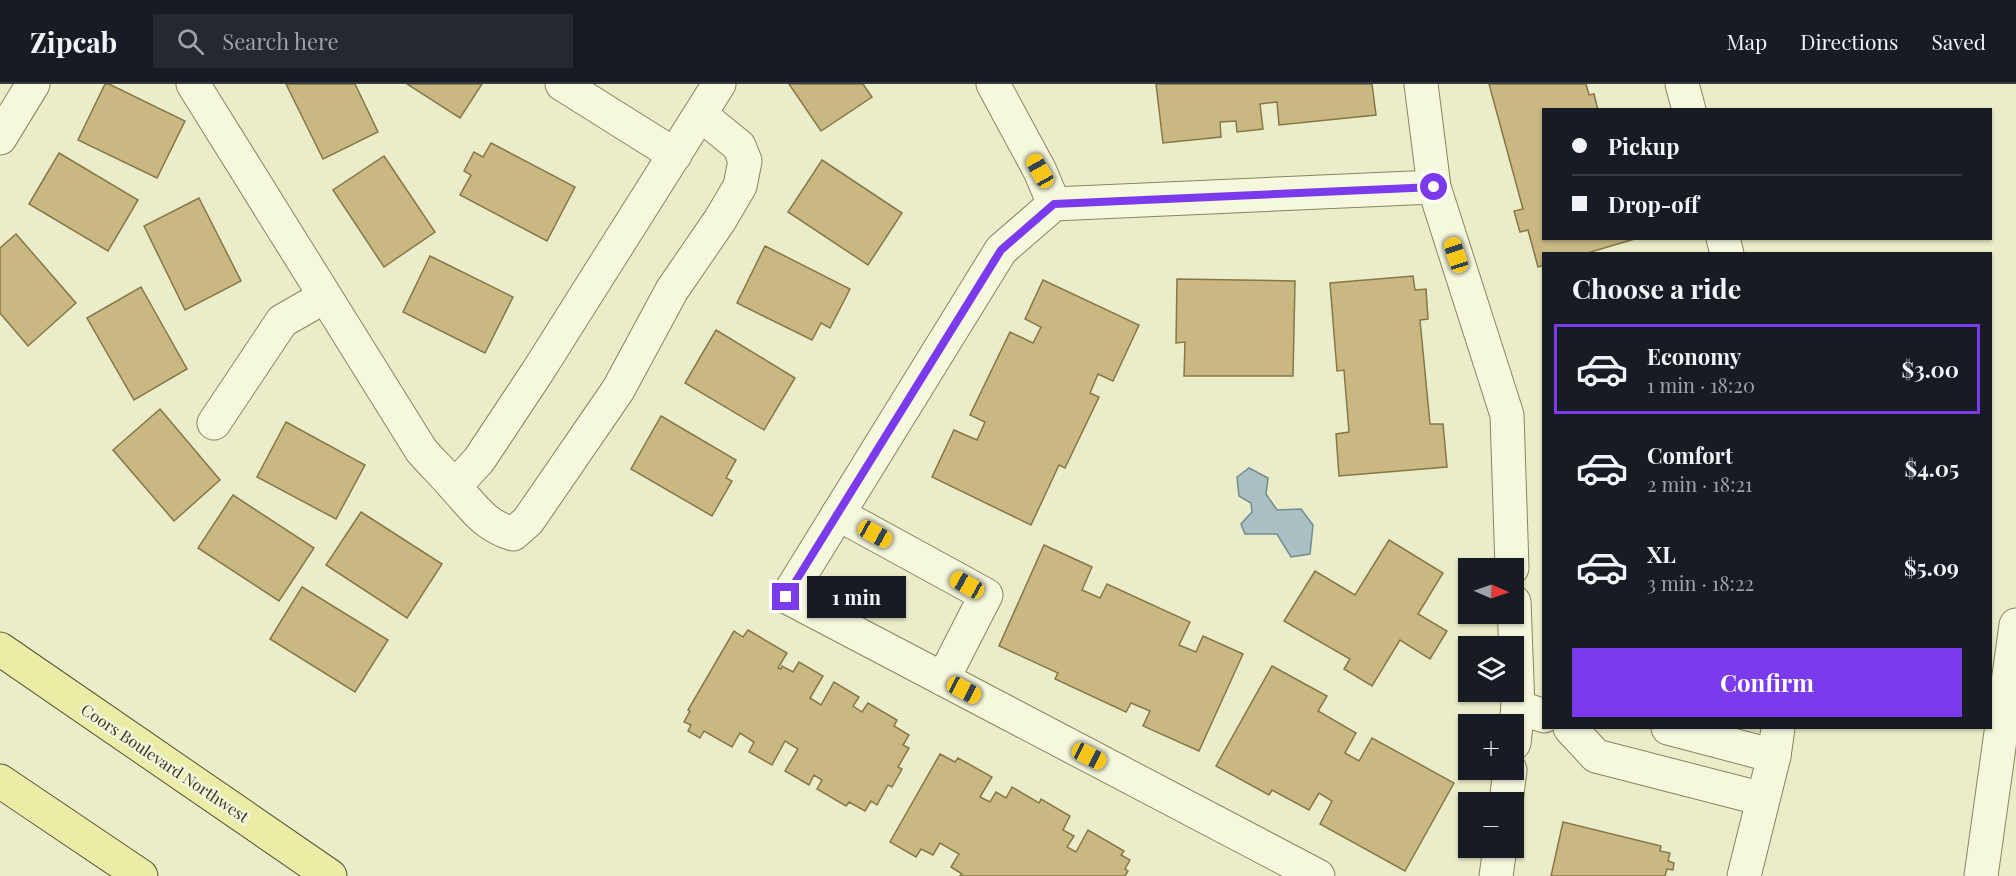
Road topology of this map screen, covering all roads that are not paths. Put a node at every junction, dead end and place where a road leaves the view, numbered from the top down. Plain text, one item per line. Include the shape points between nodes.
1 (33, 84) edge
2 (194, 84) edge
3 (562, 84) edge
4 (718, 84) edge
5 (993, 84) edge
6 (1421, 84) edge
7 (1682, 84) edge
8 (1688, 108) edge
9 (701, 115) junction
10 (0, 138) edge
11 (675, 155) junction
12 (1434, 187) junction
13 (1054, 204) junction
14 (324, 297) junction
15 (214, 423) dead end
16 (455, 486) junction
17 (838, 514) junction
18 (1512, 558) edge
19 (1517, 624) edge
20 (2016, 625) edge
21 (0, 650) edge
22 (943, 679) junction
23 (1531, 711) edge
24 (1571, 729) edge
25 (1676, 729) edge
26 (1776, 742) edge
27 (0, 781) edge
28 (1763, 799) junction
29 (1499, 858) edge
30 (141, 876) edge
31 (330, 876) edge
32 (1318, 876) edge
33 (1496, 876) edge
34 (1744, 876) edge
35 (1981, 876) edge

1 - 10 street
2 - 14 street
3 - 11 street
4 - 9 street
5 - 13 street
6 - 12 street
7 - 8 street
9 - 11 street
9 - 16 street via 740,146 745,161 740,186 672,290 618,390 528,521 513,534 499,530 475,512
11 - 16 street via 538,372 479,460
12 - 13 street
12 - 18 street via 1507,415
13 - 17 street via 1001,250
14 - 15 street via 282,321
14 - 16 street via 421,450
17 - 22 street via 986,595
17 - 22 street via 786,597
19 - 23 street
20 - 35 street
21 - 31 main road, Coors Boulevard Northwest
22 - 32 street
24 - 28 street via 1596,756
25 - 26 street
26 - 28 street
27 - 30 main road
28 - 34 street
29 - 33 street

